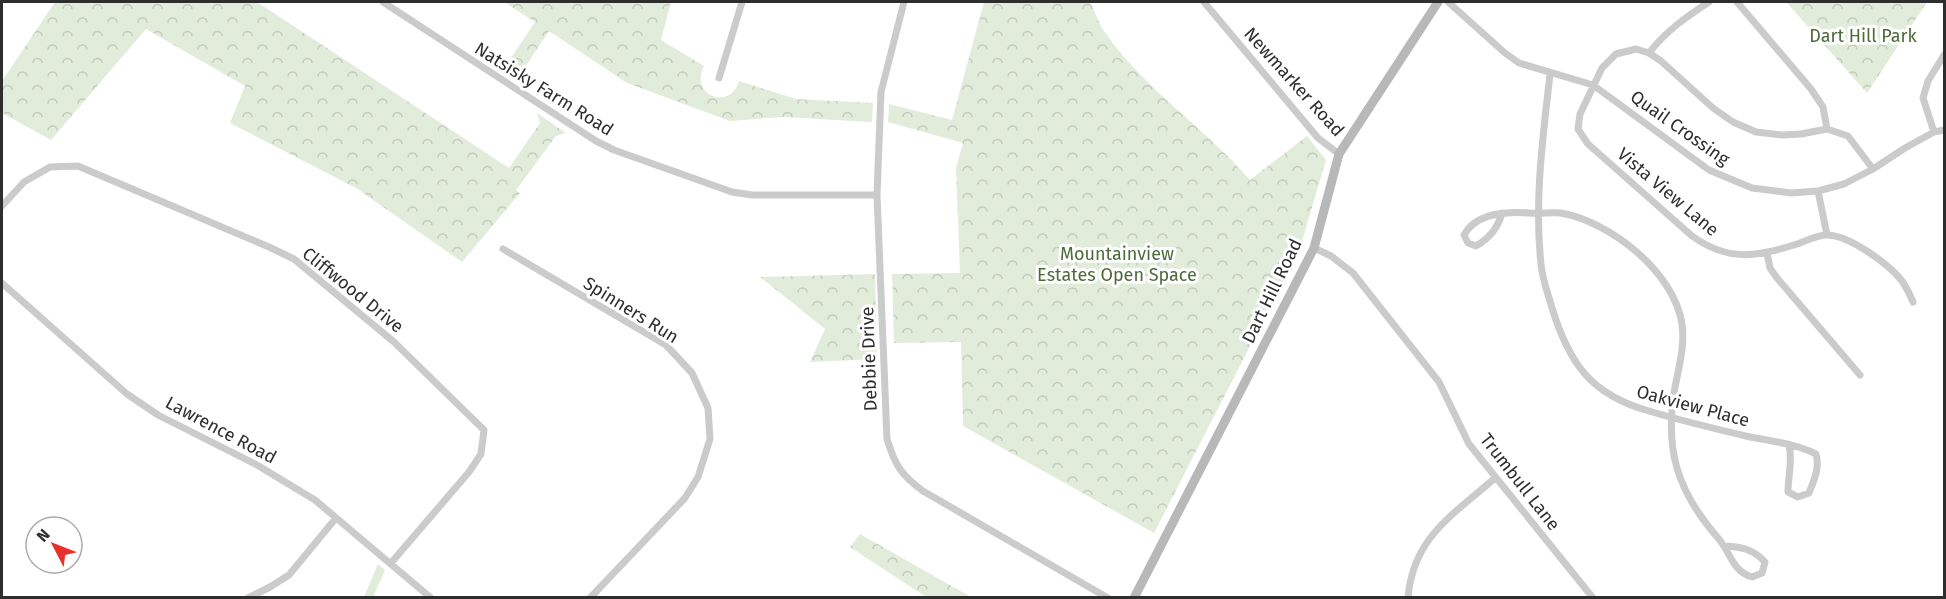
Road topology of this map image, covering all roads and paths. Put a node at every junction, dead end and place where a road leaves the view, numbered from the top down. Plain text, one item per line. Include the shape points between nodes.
1 (383, 2) edge
2 (742, 2) edge
3 (904, 2) edge
4 (1204, 2) edge
5 (1438, 2) edge
6 (1448, 2) edge
7 (1709, 2) edge
8 (1737, 2) edge
9 (1649, 53) junction
10 (1944, 55) edge
11 (1550, 74) junction
12 (719, 78) dead end
13 (1593, 85) junction
14 (1827, 129) junction
15 (1944, 130) edge
16 (1934, 132) junction
17 (1339, 154) junction
18 (1873, 169) junction
19 (1818, 191) junction
20 (878, 195) junction
21 (2, 206) edge
22 (1503, 213) junction
23 (1539, 214) junction
24 (1827, 235) junction
25 (1314, 248) junction
26 (503, 249) dead end
27 (1767, 253) junction
28 (2, 283) edge
29 (1913, 302) dead end
30 (1860, 375) dead end
31 (1670, 417) junction
32 (1789, 445) junction
33 (1495, 478) junction
34 (336, 518) junction
35 (1725, 546) junction
36 (391, 563) junction
37 (248, 597) edge
38 (431, 597) edge
39 (590, 597) edge
40 (1108, 597) edge
41 (1134, 597) edge
42 (1408, 597) edge
43 (1593, 597) edge

1 - 20 street, Natsisky Farm Road via 614,150 732,192
2 - 12 street
3 - 20 street, Debbie Drive via 881,92
4 - 17 street, Newmarker Road via 1318,138
5 - 17 main road, Dart Hill Road
6 - 11 street, Quail Crossing via 1519,63
7 - 9 street via 1684,18
8 - 14 street via 1811,89 1823,107
9 - 13 street via 1636,49 1616,54
9 - 14 street via 1713,108 1756,132 1782,135
10 - 16 street via 1923,98
11 - 13 street, Quail Crossing
11 - 23 street, Oakview Place via 1538,188
13 - 19 street, Quail Crossing via 1709,170 1752,188
13 - 27 street, Vista View Lane via 1578,129 1588,144 1709,248 1730,254
14 - 18 street via 1848,136
15 - 16 street, Quail Crossing
16 - 18 street, Quail Crossing
17 - 25 main road, Dart Hill Road
18 - 19 street, Quail Crossing via 1844,184
19 - 24 street
20 - 40 street, Debbie Drive via 887,439 894,462 923,491
21 - 36 street, Cliffwood Drive via 24,182 50,167 78,166 294,259 394,342 484,430 481,454 469,472
22 - 22 street via 1487,240 1476,246 1468,243 1464,235 1468,228
22 - 23 street
23 - 31 street, Oakview Place via 1541,266 1568,351 1600,388 1626,404
23 - 31 street via 1559,213 1590,222 1623,240 1661,279 1677,303 1682,355
24 - 27 street, Vista View Lane
24 - 29 street via 1848,240 1869,252 1901,280
25 - 33 street, Trumbull Lane via 1353,273 1421,359 1439,382 1469,444
25 - 41 main road, Dart Hill Road
26 - 39 street, Spinners Run via 666,345 692,373 708,408 710,439 698,477 685,498
27 - 30 street via 1777,278
28 - 34 street, Lawrence Road via 127,394 158,415 292,485
31 - 32 street, Oakview Place
31 - 35 street via 1675,466 1686,494 1700,518
32 - 32 street, Oakview Place via 1816,454 1818,461 1809,493 1798,497 1788,492 1792,458
33 - 42 street via 1437,528 1426,543 1415,562
33 - 43 street, Trumbull Lane
34 - 36 street, Lawrence Road
34 - 37 street via 289,574
35 - 35 street via 1742,574 1752,577 1762,573 1765,562 1757,553
36 - 38 street, Lawrence Road

